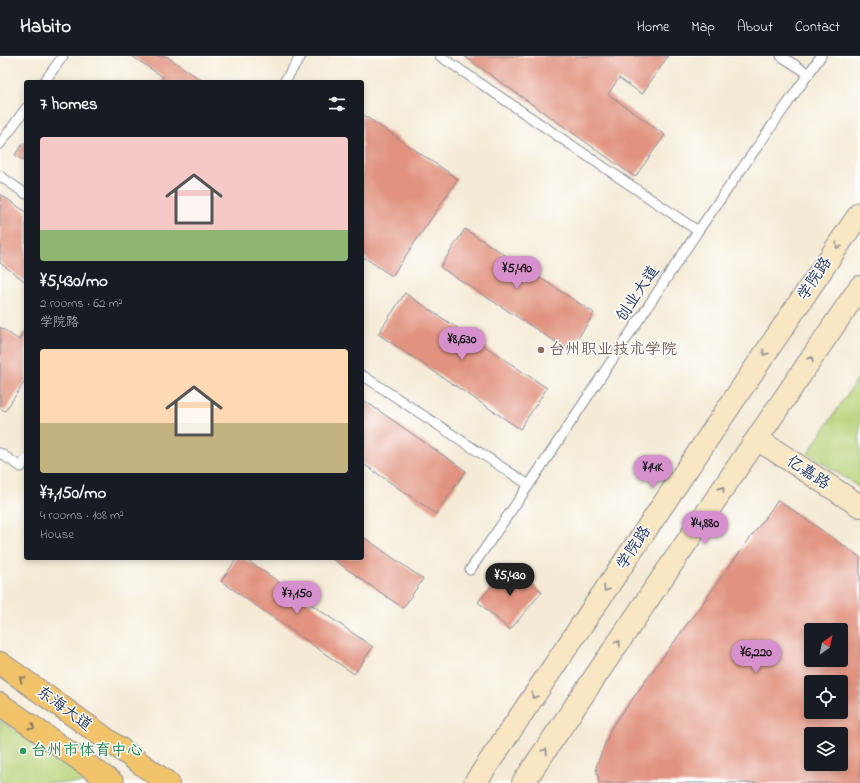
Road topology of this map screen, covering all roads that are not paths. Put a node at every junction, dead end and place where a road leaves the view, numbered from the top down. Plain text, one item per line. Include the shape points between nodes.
1 (63, 56) edge
2 (301, 56) edge
3 (440, 56) edge
4 (781, 56) edge
5 (821, 56) edge
6 (808, 74) junction
7 (45, 80) edge
8 (285, 80) edge
9 (24, 111) edge
10 (0, 144) edge
11 (0, 176) edge
12 (24, 193) edge
13 (860, 213) edge
14 (698, 231) junction
15 (860, 287) edge
16 (364, 376) edge
17 (757, 439) junction
18 (0, 453) edge
19 (24, 462) edge
20 (529, 485) junction
21 (860, 506) edge
22 (470, 570) dead end
23 (0, 663) edge
24 (0, 704) edge
25 (113, 783) edge
26 (168, 783) edge
27 (475, 783) edge
28 (523, 783) edge

1 - 7 lane
2 - 8 lane
3 - 14 lane
4 - 6 lane
5 - 6 lane, 创业大道
6 - 14 lane, 创业大道
9 - 10 lane
11 - 12 lane
13 -> 27 main road, 学院路
14 - 20 lane, 创业大道
17 -> 15 main road
16 - 20 lane
17 - 21 main road, 亿嘉路
28 -> 17 main road
18 - 19 lane via 21,467
20 - 22 lane, 创业大道
26 -> 23 main road, 东海大道
24 -> 25 main road, 东海大道

